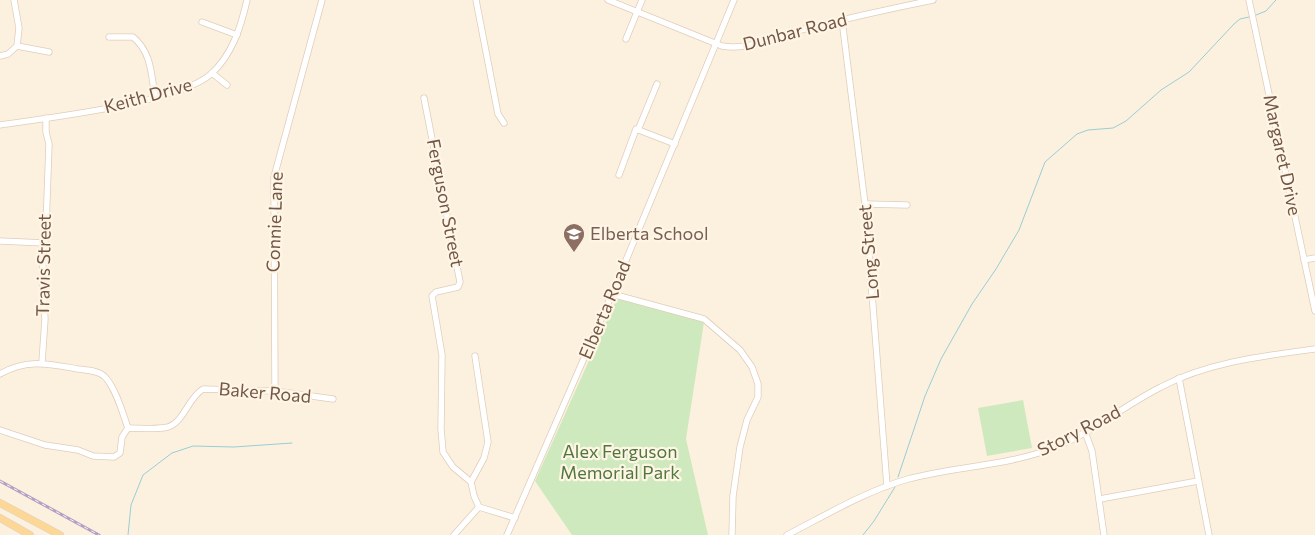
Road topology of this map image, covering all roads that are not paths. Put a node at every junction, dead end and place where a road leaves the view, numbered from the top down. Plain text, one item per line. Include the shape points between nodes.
1 (14, 0) edge
2 (247, 0) edge
3 (322, 0) edge
4 (476, 0) edge
5 (608, 0) edge
6 (642, 0) edge
7 (734, 0) edge
8 (933, 0) edge
9 (1249, 0) edge
10 (638, 12) junction
11 (842, 20) junction
12 (202, 22) dead end
13 (237, 35) junction
14 (110, 37) dead end
15 (626, 39) dead end
16 (717, 43) junction
17 (17, 46) junction
18 (49, 52) dead end
19 (0, 56) edge
20 (212, 74) junction
21 (657, 84) dead end
22 (227, 86) dead end
23 (155, 97) junction
24 (424, 98) dead end
25 (46, 118) junction
26 (504, 123) dead end
27 (0, 125) edge
28 (638, 130) junction
29 (675, 144) junction
30 (619, 175) dead end
31 (866, 204) junction
32 (907, 205) dead end
33 (0, 241) edge
34 (45, 244) junction
35 (1315, 258) edge
36 (1304, 260) junction
37 (612, 294) junction
38 (1315, 311) edge
39 (1315, 349) edge
40 (475, 356) dead end
41 (42, 362) junction
42 (0, 374) edge
43 (1179, 378) junction
44 (275, 391) junction
45 (333, 399) dead end
46 (128, 428) junction
47 (0, 430) edge
48 (1085, 432) junction
49 (1198, 481) junction
50 (471, 482) junction
51 (887, 486) junction
52 (1100, 499) junction
53 (0, 503) edge
54 (479, 507) junction
55 (0, 518) edge
56 (515, 518) junction
57 (30, 535) edge
58 (60, 535) edge
59 (454, 535) edge
60 (507, 535) edge
61 (732, 535) edge
62 (787, 535) edge
63 (1104, 535) edge
64 (1208, 535) edge

1 - 17 street via 19,28
2 - 13 street, Keith Drive
3 - 44 street, Connie Lane via 274,177
4 - 26 street via 498,114
5 - 10 street, Dunbar Road
6 - 10 street
7 - 16 street, Elberta Road
8 - 11 street, Dunbar Road
9 - 36 street, Margaret Drive
10 - 15 street
10 - 16 street, Dunbar Road
11 - 16 street, Dunbar Road via 748,46 731,48
11 - 31 street, Long Street
12 - 13 street
13 - 20 street, Keith Drive
14 - 23 street via 133,38 145,50
16 - 29 street, Elberta Road
17 - 18 street
17 - 19 street
20 - 22 street
20 - 23 street, Keith Drive via 194,86
21 - 28 street
23 - 25 street, Keith Drive
24 - 50 street, Ferguson Street via 460,282 458,287 432,296 442,355 442,441 448,461
25 - 27 street, Keith Drive
25 - 34 street, Travis Street
28 - 29 street
28 - 30 street
29 - 37 street, Elberta Road
31 - 32 street
31 - 51 street, Long Street
33 - 34 street
34 - 41 street, Travis Street
35 - 36 street
36 - 38 street, Margaret Drive
37 - 56 street, Elberta Road
37 - 61 street via 704,319 740,350 752,367 758,384 758,397 747,420 740,447 733,496
39 - 43 street, Story Road via 1219,365
40 - 50 street via 488,442 484,458
41 - 42 street via 18,366
41 - 46 street via 103,375 121,407
43 - 48 street, Story Road
43 - 49 street
44 - 45 street, Baker Road
44 - 46 street, Baker Road via 203,389 174,424
46 - 47 street via 122,437 120,453 114,458 45,445
48 - 51 street, Story Road via 1026,458 930,474
48 - 52 street via 1092,451
49 - 52 street
49 - 64 street
50 - 54 street
51 - 62 street, Story Road
52 - 63 street
53 - 58 main road
54 - 56 street
54 - 59 street
55 - 57 main road
56 - 60 street, Elberta Road

